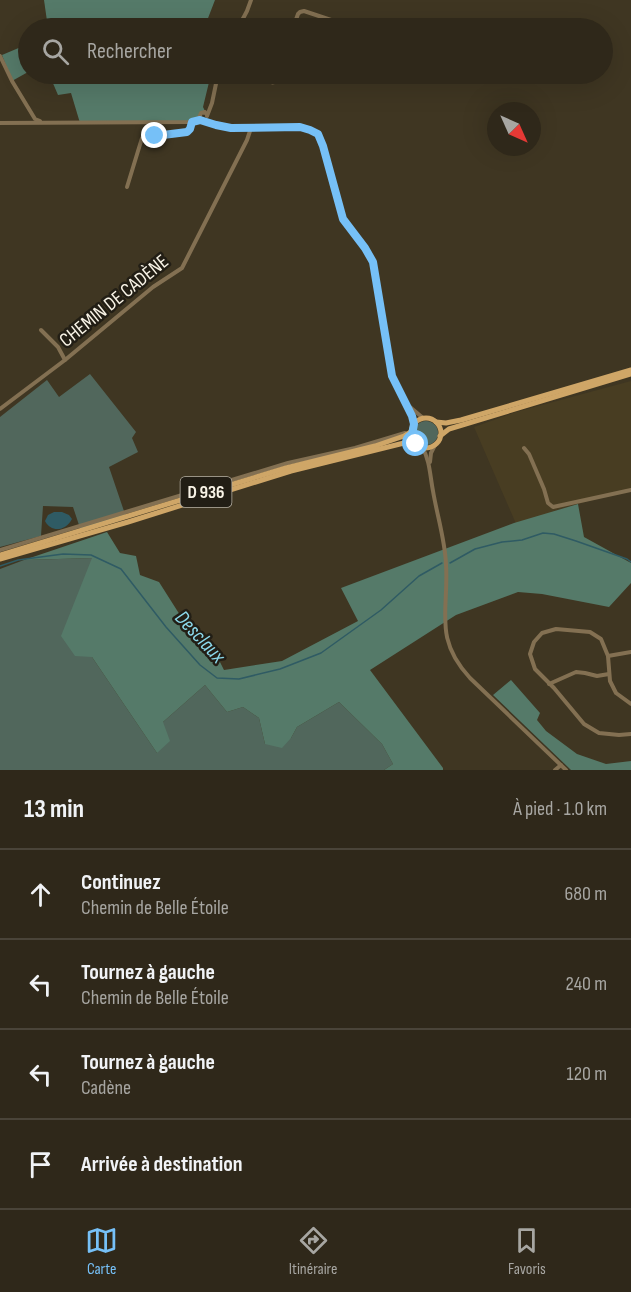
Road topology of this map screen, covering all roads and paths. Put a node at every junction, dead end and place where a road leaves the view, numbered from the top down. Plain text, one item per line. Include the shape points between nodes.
1 (251, 0) edge
2 (243, 18) edge
3 (297, 18) edge
4 (325, 18) edge
5 (0, 56) edge
6 (216, 84) edge
7 (204, 117) junction
8 (41, 122) junction
9 (192, 122) junction
10 (0, 123) edge
11 (251, 128) junction
12 (127, 187) dead end
13 (40, 330) dead end
14 (65, 360) junction
15 (631, 372) edge
16 (405, 401) junction
17 (0, 409) edge
18 (423, 418) junction
19 (436, 422) junction
20 (414, 424) junction
21 (412, 431) junction
22 (405, 433) dead end
23 (440, 436) junction
24 (419, 445) junction
25 (435, 445) junction
26 (524, 448) dead end
27 (429, 469) junction
28 (631, 490) edge
29 (0, 550) edge
30 (0, 555) edge
31 (0, 560) edge
32 (631, 652) edge
33 (608, 656) junction
34 (609, 674) junction
35 (549, 684) junction
36 (631, 704) edge
37 (631, 734) edge
38 (561, 765) junction
39 (555, 770) edge
40 (566, 770) edge

1 - 2 street
3 - 4 street via 304,11
5 - 8 street
6 - 7 street
7 - 9 street
7 - 11 street via 216,125
8 - 9 street
8 - 10 street
9 - 12 street via 187,132 144,136
11 - 14 street, CHEMIN DE CADÈNE via 182,268
11 - 16 street via 300,127 318,134 343,219 373,262 392,376
13 - 14 street
14 - 17 street, CHEMIN DE CADÈNE
15 - 19 main road via 461,420
15 - 23 main road via 449,429
16 - 18 street
16 - 20 street
18 - 19 main road
18 - 20 main road
19 - 23 main road
20 - 21 main road
21 - 24 main road via 412,438
21 - 30 main road, D 936 via 375,446 286,468
22 - 29 street via 277,466
23 - 25 main road
24 - 25 main road
24 - 27 street
24 - 31 main road, D 936 via 407,442 291,471
25 - 27 street
26 - 28 street via 548,503 554,507
27 - 38 street via 446,557 444,621 451,650 470,678
32 - 33 street
33 - 34 street
33 - 35 street via 601,639 590,632 556,629 542,633 530,654 535,669
34 - 35 street via 576,672
34 - 36 street via 616,693
35 - 37 street via 584,724 599,733
38 - 39 street
38 - 40 street

